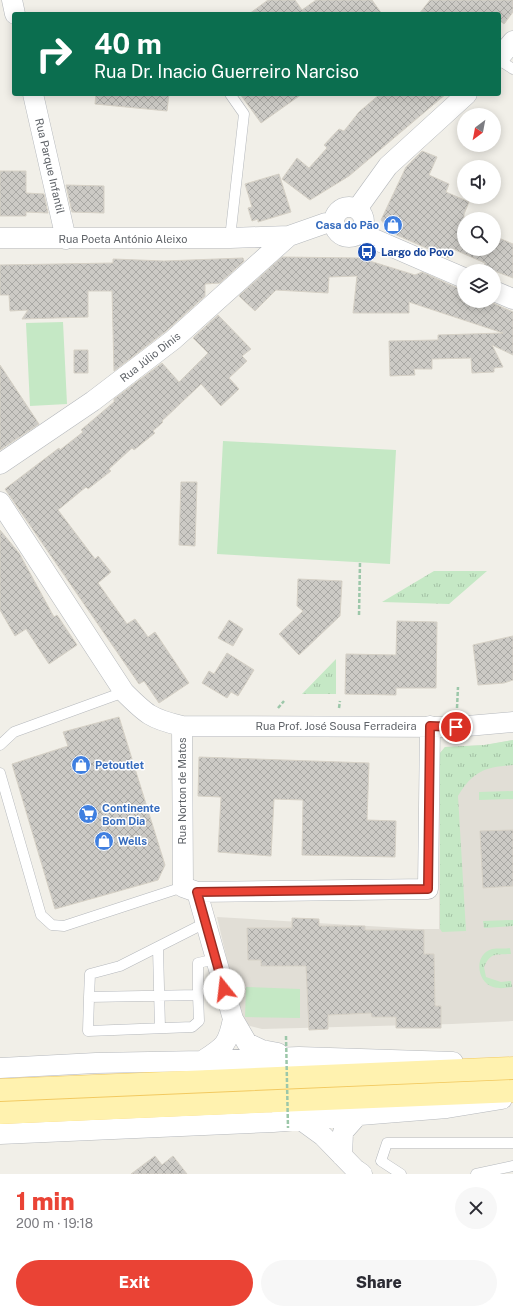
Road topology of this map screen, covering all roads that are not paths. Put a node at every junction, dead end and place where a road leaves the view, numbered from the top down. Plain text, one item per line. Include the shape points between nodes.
1 (12, 0) edge
2 (15, 12) edge
3 (513, 41) edge
4 (501, 56) edge
5 (501, 60) edge
6 (513, 69) edge
7 (34, 96) edge
8 (231, 96) edge
9 (465, 96) edge
10 (357, 209) junction
11 (333, 223) junction
12 (360, 233) junction
13 (289, 236) junction
14 (0, 238) edge
15 (238, 238) junction
16 (66, 239) junction
17 (457, 275) edge
18 (501, 294) edge
19 (513, 299) edge
20 (0, 464) edge
21 (0, 502) edge
22 (124, 692) junction
23 (513, 722) edge
24 (182, 726) junction
25 (430, 726) junction
26 (0, 745) edge
27 (0, 773) edge
28 (190, 889) junction
29 (205, 923) junction
30 (158, 948) junction
31 (216, 959) junction
32 (198, 995) junction
33 (159, 996) junction
34 (89, 997) junction
35 (233, 1019) junction
36 (160, 1028) junction
37 (299, 1057) junction
38 (202, 1061) junction
39 (513, 1064) edge
40 (0, 1068) edge
41 (513, 1068) edge
42 (0, 1090) edge
43 (513, 1091) edge
44 (513, 1098) edge
45 (0, 1113) edge
46 (358, 1115) junction
47 (294, 1124) junction
48 (0, 1134) edge
49 (513, 1143) edge
50 (342, 1156) junction
51 (513, 1166) edge
52 (362, 1174) edge
53 (401, 1174) edge
54 (476, 1174) edge

1 - 2 street
3 - 4 street
5 - 6 lane
7 - 16 street, Rua Parque Infantil
8 - 15 lane via 244,114
9 - 10 street via 388,166
10 - 11 street via 343,208 336,214
10 - 12 street via 364,218
11 - 12 street via 337,232 346,238
11 - 13 street
12 - 17 street
13 - 15 street
13 - 20 street, Rua Júlio Dinis via 173,340 93,401
14 - 16 street, Rua Poeta António Aleixo
15 - 16 street, Rua Poeta António Aleixo
18 - 19 street
21 - 22 street, Rua Norton de Matos
22 - 24 street, Rua Norton de Matos via 144,712 158,721
22 - 26 lane via 14,732
23 - 25 street, Rua Prof. José Sousa Ferradeira via 456,727
24 - 25 street, Rua Prof. José Sousa Ferradeira
24 - 28 street, Rua Norton de Matos
25 - 28 street via 428,889
27 - 28 lane via 41,915 52,925 64,926
28 - 29 street, Rua Norton de Matos
29 - 30 lane
29 - 31 street, Rua Norton de Matos
30 - 33 lane
30 - 34 lane via 120,966 90,974
31 - 32 lane via 198,963
31 - 35 street, Rua Norton de Matos
32 - 33 lane
32 - 36 lane via 199,1021 192,1027
33 - 34 lane
33 - 36 lane
34 - 36 lane via 88,1031
35 - 37 street via 247,1043 262,1050
35 - 38 street via 230,1037 222,1048
37 - 38 street
37 - 39 street
38 - 40 street
41 - 42 main road
43 - 45 main road
44 - 46 street via 447,1108
46 - 47 street
46 - 50 street via 343,1132
47 - 48 street
47 - 50 street via 323,1136
49 - 53 lane via 387,1143 381,1161
50 - 52 street
51 - 54 lane

